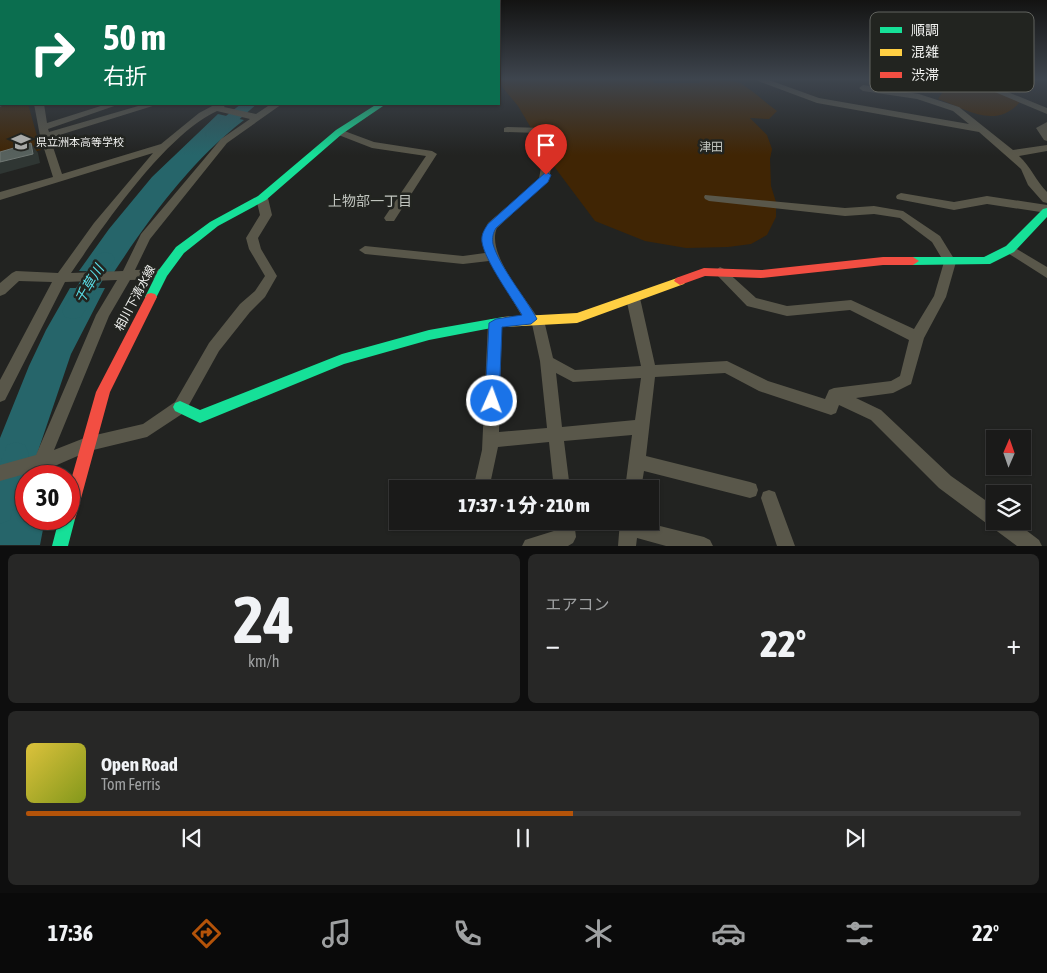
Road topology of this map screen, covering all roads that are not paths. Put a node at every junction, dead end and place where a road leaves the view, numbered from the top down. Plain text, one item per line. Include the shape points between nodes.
1 (841, 104) edge
2 (942, 104) edge
3 (1031, 104) edge
4 (39, 105) edge
5 (112, 105) edge
6 (150, 105) edge
7 (275, 105) edge
8 (380, 105) edge
9 (219, 106) edge
10 (1047, 111) edge
11 (256, 117) junction
12 (1047, 125) edge
13 (507, 130) dead end
14 (979, 130) junction
15 (44, 131) junction
16 (340, 132) junction
17 (1047, 138) edge
18 (165, 146) junction
19 (1047, 148) edge
20 (1011, 152) junction
21 (58, 177) junction
22 (0, 196) edge
23 (710, 197) dead end
24 (901, 197) dead end
25 (262, 198) junction
26 (1047, 199) edge
27 (1047, 210) edge
28 (390, 218) dead end
29 (1010, 249) junction
30 (365, 250) dead end
31 (494, 256) junction
32 (950, 262) junction
33 (720, 272) junction
34 (1047, 273) edge
35 (162, 274) junction
36 (127, 276) junction
37 (61, 278) junction
38 (0, 291) edge
39 (633, 298) junction
40 (534, 320) junction
41 (496, 323) junction
42 (917, 337) junction
43 (547, 361) junction
44 (649, 370) junction
45 (0, 395) edge
46 (834, 395) junction
47 (180, 407) junction
48 (641, 427) junction
49 (555, 435) junction
50 (490, 440) junction
51 (87, 444) junction
52 (49, 460) junction
53 (637, 462) junction
54 (80, 471) edge
55 (0, 473) edge
56 (483, 480) edge
57 (561, 480) edge
58 (634, 480) edge
59 (750, 490) dead end
60 (769, 498) dead end
61 (986, 512) edge
62 (64, 530) edge
63 (566, 530) edge
64 (628, 530) edge
65 (649, 530) edge
66 (1011, 530) edge
67 (60, 546) edge
68 (531, 546) edge
69 (627, 546) edge
70 (704, 546) edge
71 (786, 546) edge
72 (1033, 546) edge

1 - 14 street
2 - 14 street via 956,109
3 - 10 street
4 - 15 street
5 - 15 street
6 - 15 street
7 - 11 street
8 - 16 street, 相川下清水線
9 - 11 street
9 - 18 street via 202,114
11 - 36 street via 224,141 199,169 145,237
12 - 17 street via 1041,128
13 - 31 street via 542,130 546,177 492,226 488,243
14 - 20 street
15 - 21 street
16 - 25 street, 相川下清水線
16 - 28 street via 372,146 432,154
18 - 21 street
18 - 37 street via 98,226
19 - 20 street
20 - 26 street
21 - 22 street
23 - 32 street via 904,215 936,239
24 - 27 street via 954,206 987,200
25 - 35 street, 相川下清水線 via 214,224 180,250
25 - 47 street via 266,215 252,238 271,276 260,294 244,308 214,347
27 - 29 street
29 - 32 street via 986,261
29 - 34 street
30 - 31 street via 463,260
31 - 40 street
32 - 33 street via 883,261 761,274
32 - 42 street via 940,297
33 - 39 street via 704,272
33 - 42 street via 752,302 787,311 852,305
35 - 36 street
35 - 51 street, 相川下清水線 via 104,392
36 - 37 street
36 - 52 street via 103,315
37 - 38 street via 16,276
37 - 45 street
39 - 40 street via 577,318
39 - 44 street
40 - 41 street
40 - 43 street
41 - 47 street via 429,335 342,359 200,417
41 - 50 street
42 - 46 street via 906,380 893,387
43 - 44 street via 572,376
43 - 49 street
44 - 46 street via 727,366 764,386 831,408
44 - 48 street
46 - 61 street via 876,415 945,482
47 - 51 street via 147,430
48 - 49 street
48 - 53 street
49 - 50 street
49 - 57 street
50 - 56 street
51 - 52 street
51 - 54 street, 相川下清水線
52 - 55 street
53 - 58 street
53 - 59 street
60 - 71 street
62 - 67 street
63 - 68 street via 567,537
64 - 69 street
65 - 70 street
66 - 72 street

